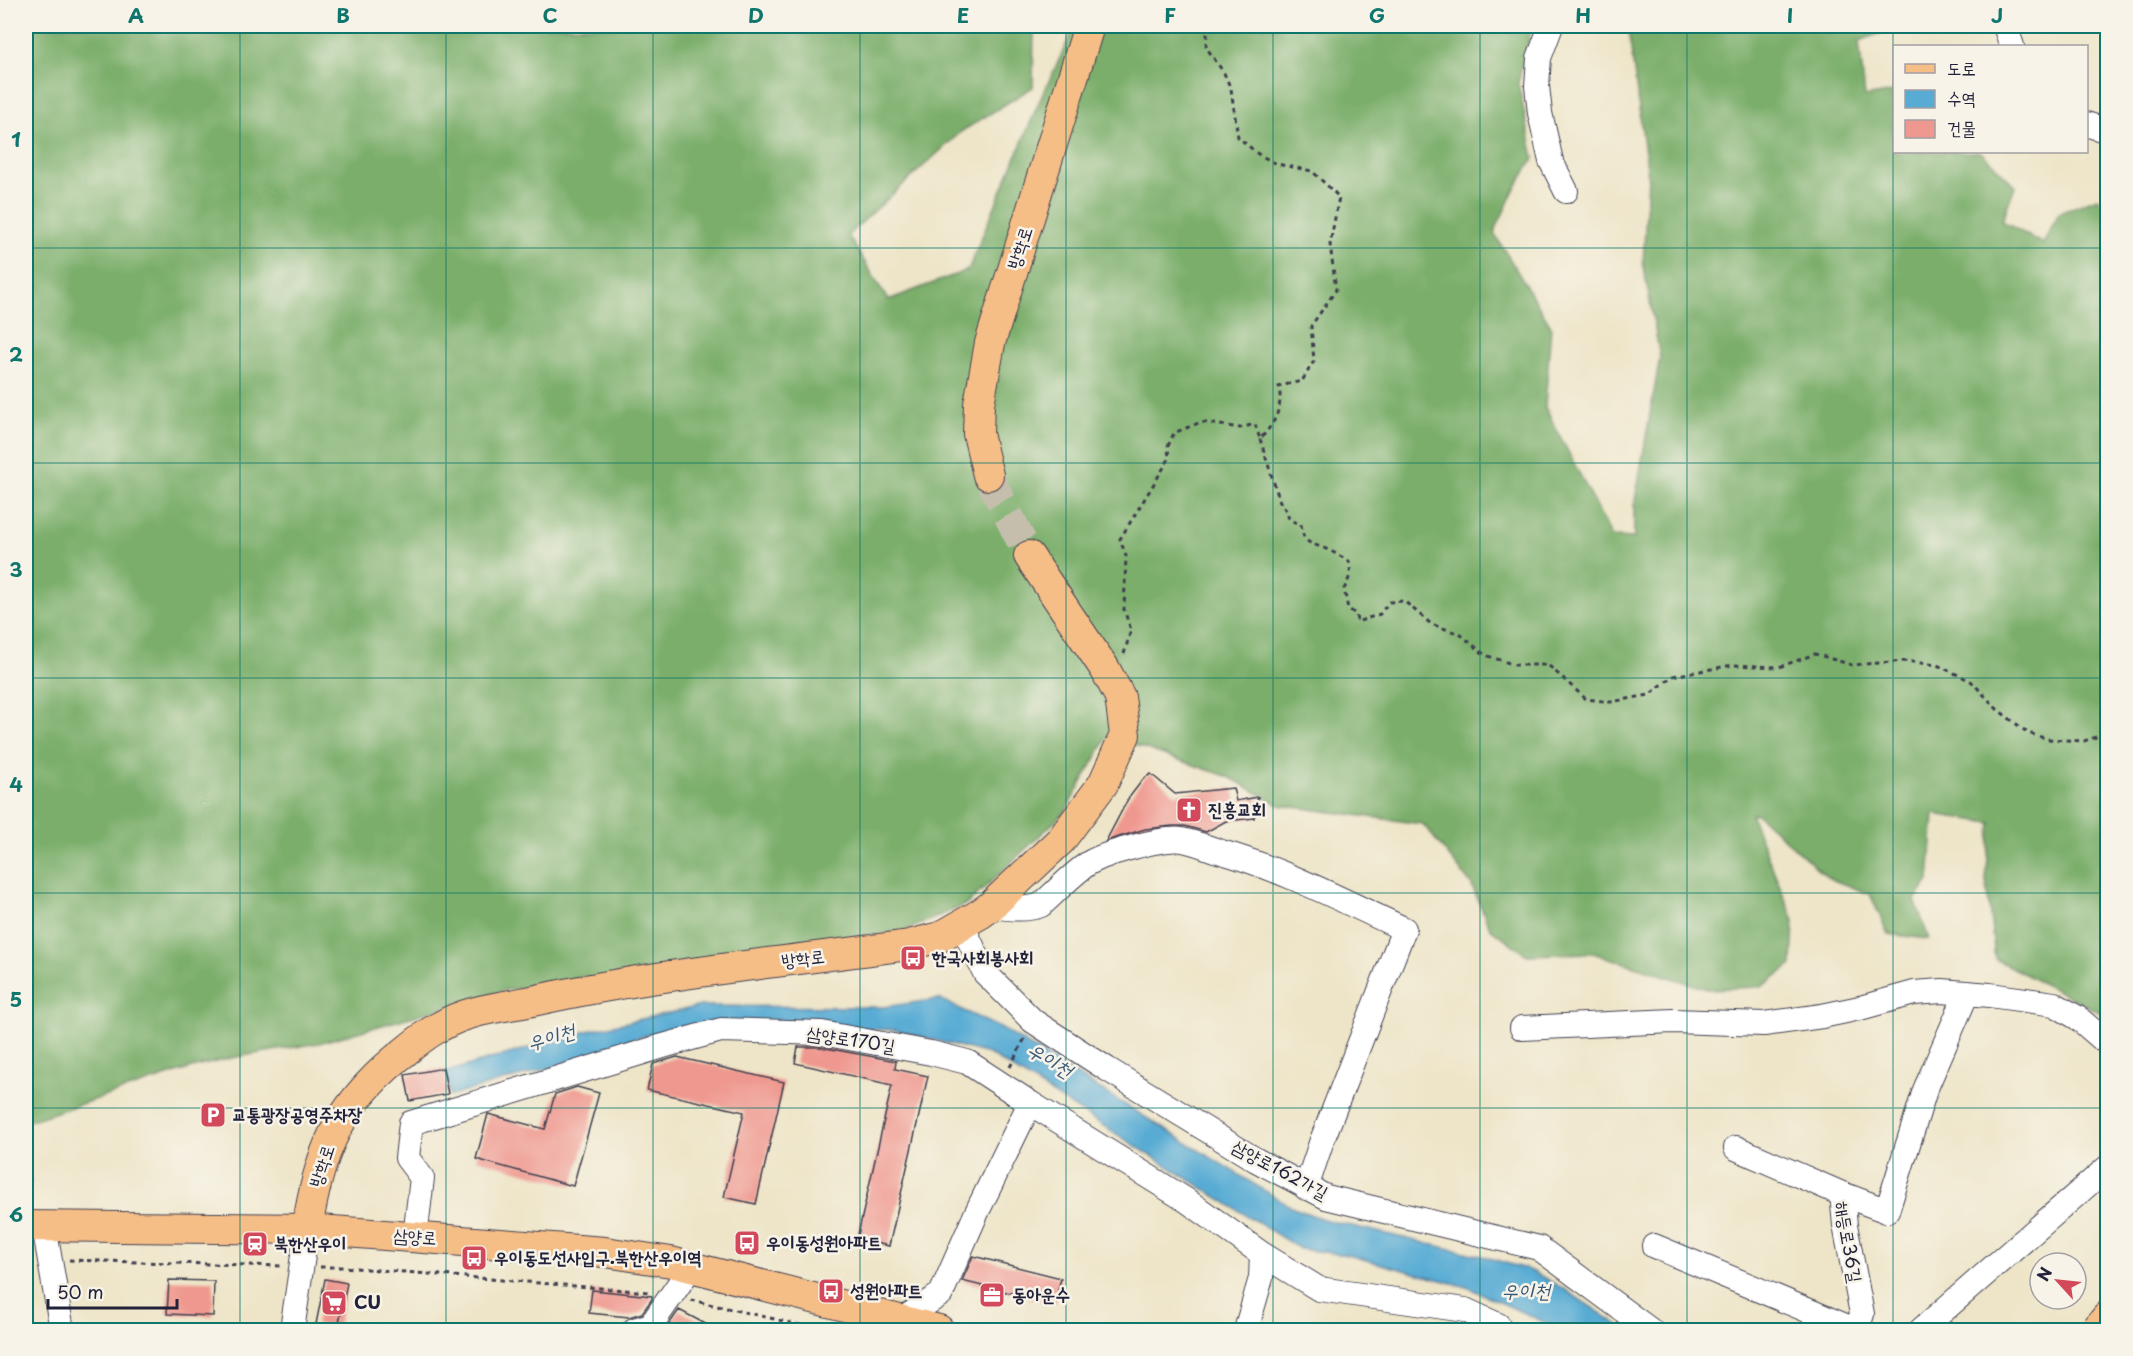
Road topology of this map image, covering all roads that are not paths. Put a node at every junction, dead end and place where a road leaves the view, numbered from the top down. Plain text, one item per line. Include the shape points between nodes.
1 (1089, 26) edge
2 (1551, 26) edge
3 (2005, 26) edge
4 (2012, 45) edge
5 (2088, 125) edge
6 (2108, 131) edge
7 (1566, 191) dead end
8 (988, 475) tunnel mouth
9 (1029, 556) tunnel mouth
10 (991, 906) junction
11 (962, 925) junction
12 (1967, 993) junction
13 (1522, 1028) dead end
14 (2108, 1044) edge
15 (1030, 1103) junction
16 (1736, 1148) dead end
17 (2108, 1167) edge
18 (1306, 1188) junction
19 (1842, 1194) junction
20 (35, 1226) edge
21 (308, 1229) junction
22 (415, 1237) junction
23 (1654, 1246) dead end
24 (1262, 1254) junction
25 (691, 1267) junction
26 (2108, 1316) edge
27 (898, 1326) edge
28 (1500, 1329) edge
29 (62, 1330) edge
30 (292, 1330) edge
31 (634, 1330) edge
32 (939, 1330) edge
33 (1246, 1330) edge
34 (1650, 1330) edge
35 (1856, 1330) edge
36 (1922, 1330) edge
37 (2096, 1330) edge

1 - 8 main road, 방학로 via 990,343 978,434
2 - 7 street via 1539,58 1537,86 1551,161
3 - 4 street
5 - 6 street
9 - 10 main road, 방학로 via 1105,669 1120,697 1125,735 1103,784 1061,840
10 - 11 main road, 방학로
10 - 18 street via 1035,908 1089,863 1104,856 1164,840 1181,840 1279,871 1404,929
11 - 18 street, 삼양로162가길 via 985,974 1033,1022
11 - 21 main road, 방학로 via 940,937 909,945 603,985 476,1012 442,1025 371,1079 345,1112 328,1144 314,1189
12 - 13 street via 1914,993 1860,1008 1764,1024 1672,1021
12 - 14 street via 2054,1004 2078,1018
12 - 19 street via 1925,1090 1887,1210
15 - 22 street, 삼양로170길 via 967,1062 932,1053 822,1033 721,1030 411,1123 407,1158 422,1178
15 - 24 street, 삼양로170길 via 1186,1200
15 - 27 street via 941,1294
16 - 19 street, 해등로36길
17 - 36 street
18 - 34 street, 삼양로162가길 via 1326,1197 1539,1248
19 - 35 street, 해등로36길 via 1862,1314
20 - 21 main road, 삼양로
20 - 29 street via 50,1259
21 - 22 main road, 삼양로
21 - 30 street
22 - 25 main road, 삼양로 via 605,1252
23 - 35 street, 해등로36길
24 - 28 street, 삼양로170길 via 1319,1289 1465,1310
24 - 33 street via 1261,1278
25 - 27 main road, 삼양로
25 - 31 street via 651,1326
26 - 37 main road
27 - 32 main road, 삼양로

